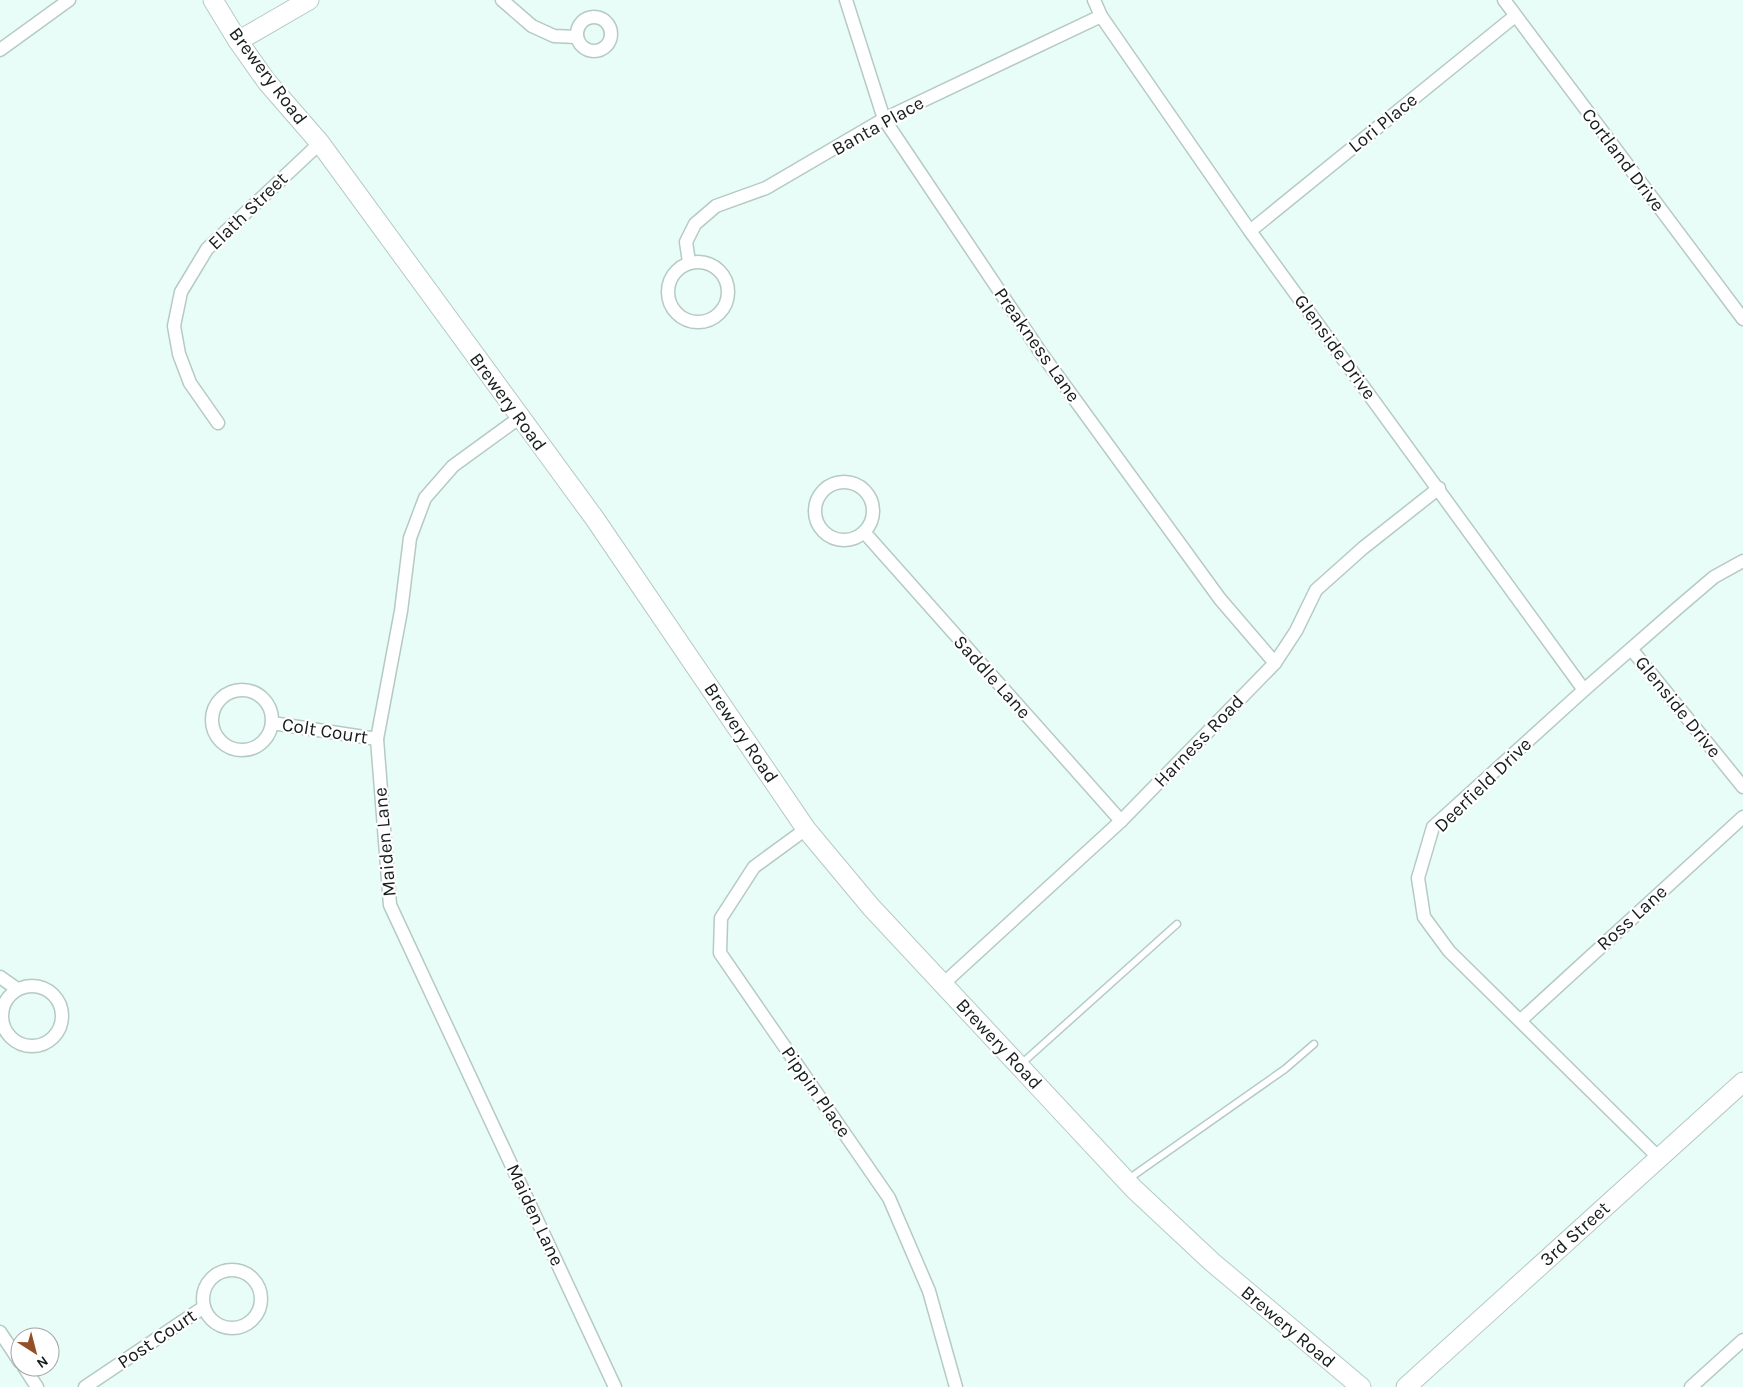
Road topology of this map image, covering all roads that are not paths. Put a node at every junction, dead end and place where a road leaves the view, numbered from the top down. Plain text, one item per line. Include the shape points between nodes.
1 (69, 0) edge
2 (212, 0) edge
3 (309, 0) edge
4 (502, 0) edge
5 (846, 0) edge
6 (1094, 0) edge
7 (1504, 0) edge
8 (1101, 16) junction
9 (1515, 16) junction
10 (577, 37) dead end
11 (238, 41) junction
12 (0, 50) edge
13 (884, 119) junction
14 (320, 142) junction
15 (1250, 231) junction
16 (689, 262) junction
17 (1743, 319) edge
18 (519, 418) junction
19 (218, 423) dead end
20 (1439, 488) junction
21 (864, 532) junction
22 (1743, 561) edge
23 (1632, 650) junction
24 (1275, 663) junction
25 (1584, 690) junction
26 (272, 723) junction
27 (377, 739) junction
28 (1743, 787) edge
29 (1743, 817) edge
30 (1121, 821) junction
31 (806, 829) junction
32 (1177, 924) dead end
33 (0, 977) edge
34 (943, 984) junction
35 (17, 989) junction
36 (1521, 1020) junction
37 (1314, 1044) dead end
38 (1019, 1066) junction
39 (1743, 1082) edge
40 (1659, 1158) junction
41 (1126, 1181) junction
42 (204, 1307) junction
43 (0, 1332) edge
44 (1743, 1340) edge
45 (10, 1347) edge
46 (85, 1387) edge
47 (615, 1387) edge
48 (956, 1387) edge
49 (1361, 1387) edge
50 (1406, 1387) edge
51 (1691, 1387) edge

1 - 12 street
2 - 11 street, Brewery Road
3 - 11 street
4 - 10 street via 532,26 554,36
5 - 13 street, Preakness Lane
6 - 8 street, Glenside Drive
7 - 9 street, Cortland Drive
8 - 13 street, Banta Place
8 - 15 street, Glenside Drive
9 - 15 street, Lori Place
9 - 17 street, Cortland Drive
11 - 14 street, Brewery Road via 267,82
13 - 16 street, Banta Place via 766,188 716,206 695,224 686,242
13 - 24 street, Preakness Lane via 1041,353 1220,600
14 - 18 street, Brewery Road
14 - 19 street, Elath Street via 207,249 181,292 174,326 179,354 190,383
15 - 20 street, Glenside Drive
16 - 16 street via 710,264 723,274 727,283 726,304 716,317 706,322 690,322 673,310 668,301 669,280 675,271
18 - 27 street, Maiden Lane via 453,466 424,498 410,538 401,611
18 - 31 street, Brewery Road via 595,519
20 - 24 street, Harness Road via 1316,590 1296,631
20 - 25 street, Glenside Drive
21 - 21 street via 873,514 872,504 864,490 846,482 822,492 815,509 816,519 828,536 848,540
21 - 30 street, Saddle Lane
22 - 23 street, Deerfield Drive via 1714,577
23 - 25 street, Deerfield Drive
23 - 28 street, Glenside Drive
24 - 30 street, Harness Road
25 - 36 street, Deerfield Drive via 1434,827 1418,878 1424,917 1449,951
26 - 26 street, Colt Court via 267,702 247,689 226,693 212,710 211,721 218,739 226,746 243,750 262,742
26 - 27 street, Colt Court
27 - 47 street, Maiden Lane via 390,905
29 - 36 street, Ross Lane
30 - 34 street, Harness Road
31 - 34 street, Brewery Road via 871,908
31 - 48 street, Pippin Place via 754,867 721,918 720,953 889,1198 929,1291
32 - 38 lane
33 - 35 street
34 - 38 street, Brewery Road
35 - 35 street via 9,996 1,1015 8,1035 27,1046 48,1042 60,1028 61,1007 55,997 38,986
36 - 40 street, Deerfield Drive
37 - 41 lane via 1285,1069
38 - 41 street, Brewery Road
39 - 40 street, 3rd Street
40 - 50 street, 3rd Street
41 - 49 street, Brewery Road via 1212,1262
42 - 42 street via 202,1297 205,1288 210,1279 224,1271 244,1273 256,1283 260,1292 258,1312 247,1324 237,1327 224,1327 215,1322
42 - 46 street, Post Court
43 - 45 street
44 - 51 street

